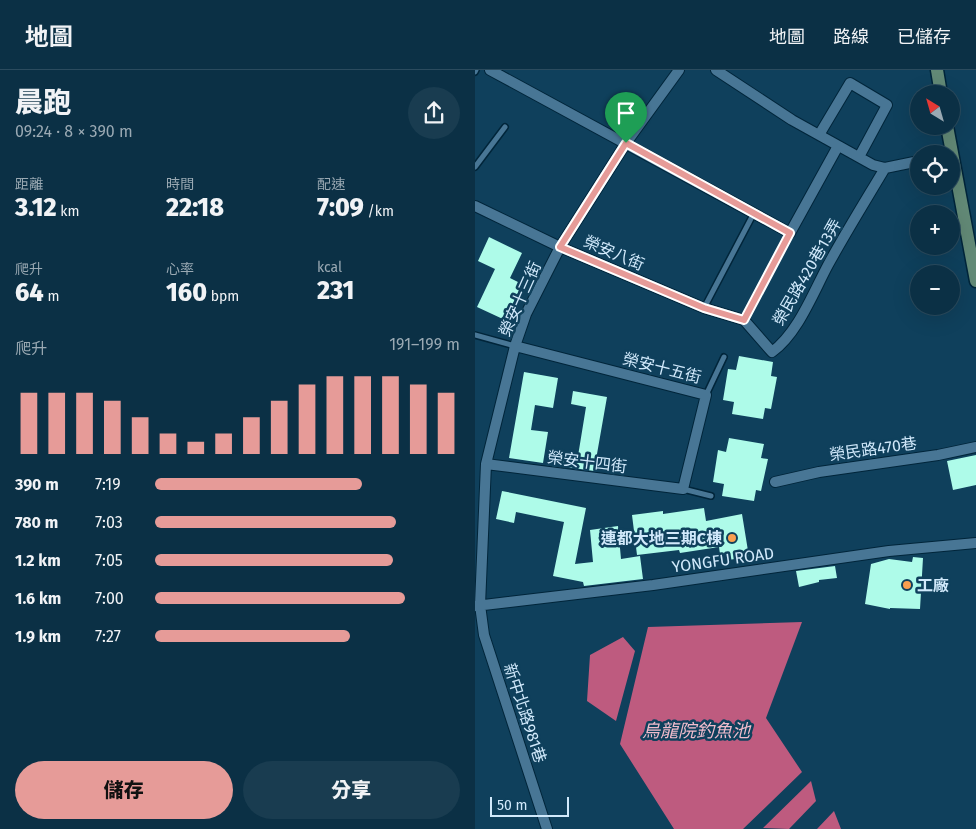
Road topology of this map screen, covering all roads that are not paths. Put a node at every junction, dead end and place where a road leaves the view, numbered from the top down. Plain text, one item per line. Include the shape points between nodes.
1 (490, 70) edge
2 (679, 70) edge
3 (716, 70) edge
4 (937, 70) edge
5 (940, 85) edge
6 (505, 127) dead end
7 (819, 135) junction
8 (626, 143) junction
9 (838, 146) junction
10 (859, 157) junction
11 (910, 163) edge
12 (475, 167) edge
13 (885, 168) junction
14 (959, 195) edge
15 (475, 206) edge
16 (754, 212) junction
17 (790, 233) junction
18 (560, 247) junction
19 (976, 281) edge
20 (704, 308) junction
21 (744, 320) junction
22 (475, 335) edge
23 (515, 346) junction
24 (724, 357) dead end
25 (706, 395) junction
26 (976, 446) edge
27 (486, 464) junction
28 (775, 482) dead end
29 (683, 489) junction
30 (711, 496) dead end
31 (976, 543) edge
32 (478, 606) edge
33 (547, 829) edge

1 - 8 street
2 - 8 street, 榮安十三街
3 - 7 street
4 - 5 street
6 - 12 lane
7 - 9 street
7 - 10 street via 850,83 887,105
8 - 16 street
8 - 18 street, 榮安十三街
9 - 10 street
9 - 17 street
10 - 13 street
11 - 13 street
13 - 21 street, 榮民路420巷13弄 via 780,346 772,352
14 - 19 street
15 - 18 street, 榮安八街
16 - 17 street
16 - 20 lane
17 - 21 lane
18 - 20 street, 榮安八街
18 - 23 street, 榮安十三街 via 526,314
20 - 21 street, 榮安八街
22 - 23 lane
23 - 25 street, 榮安十五街
23 - 27 street, 榮安十三街
24 - 25 lane
25 - 29 street, 榮安十五街
26 - 28 street, 榮民路470巷
27 - 29 street, 榮安十四街
27 - 32 street, 榮安十三街
29 - 30 lane
31 - 32 street, YONGFU ROAD via 889,551
32 - 33 street, 新中北路981巷 via 484,635

